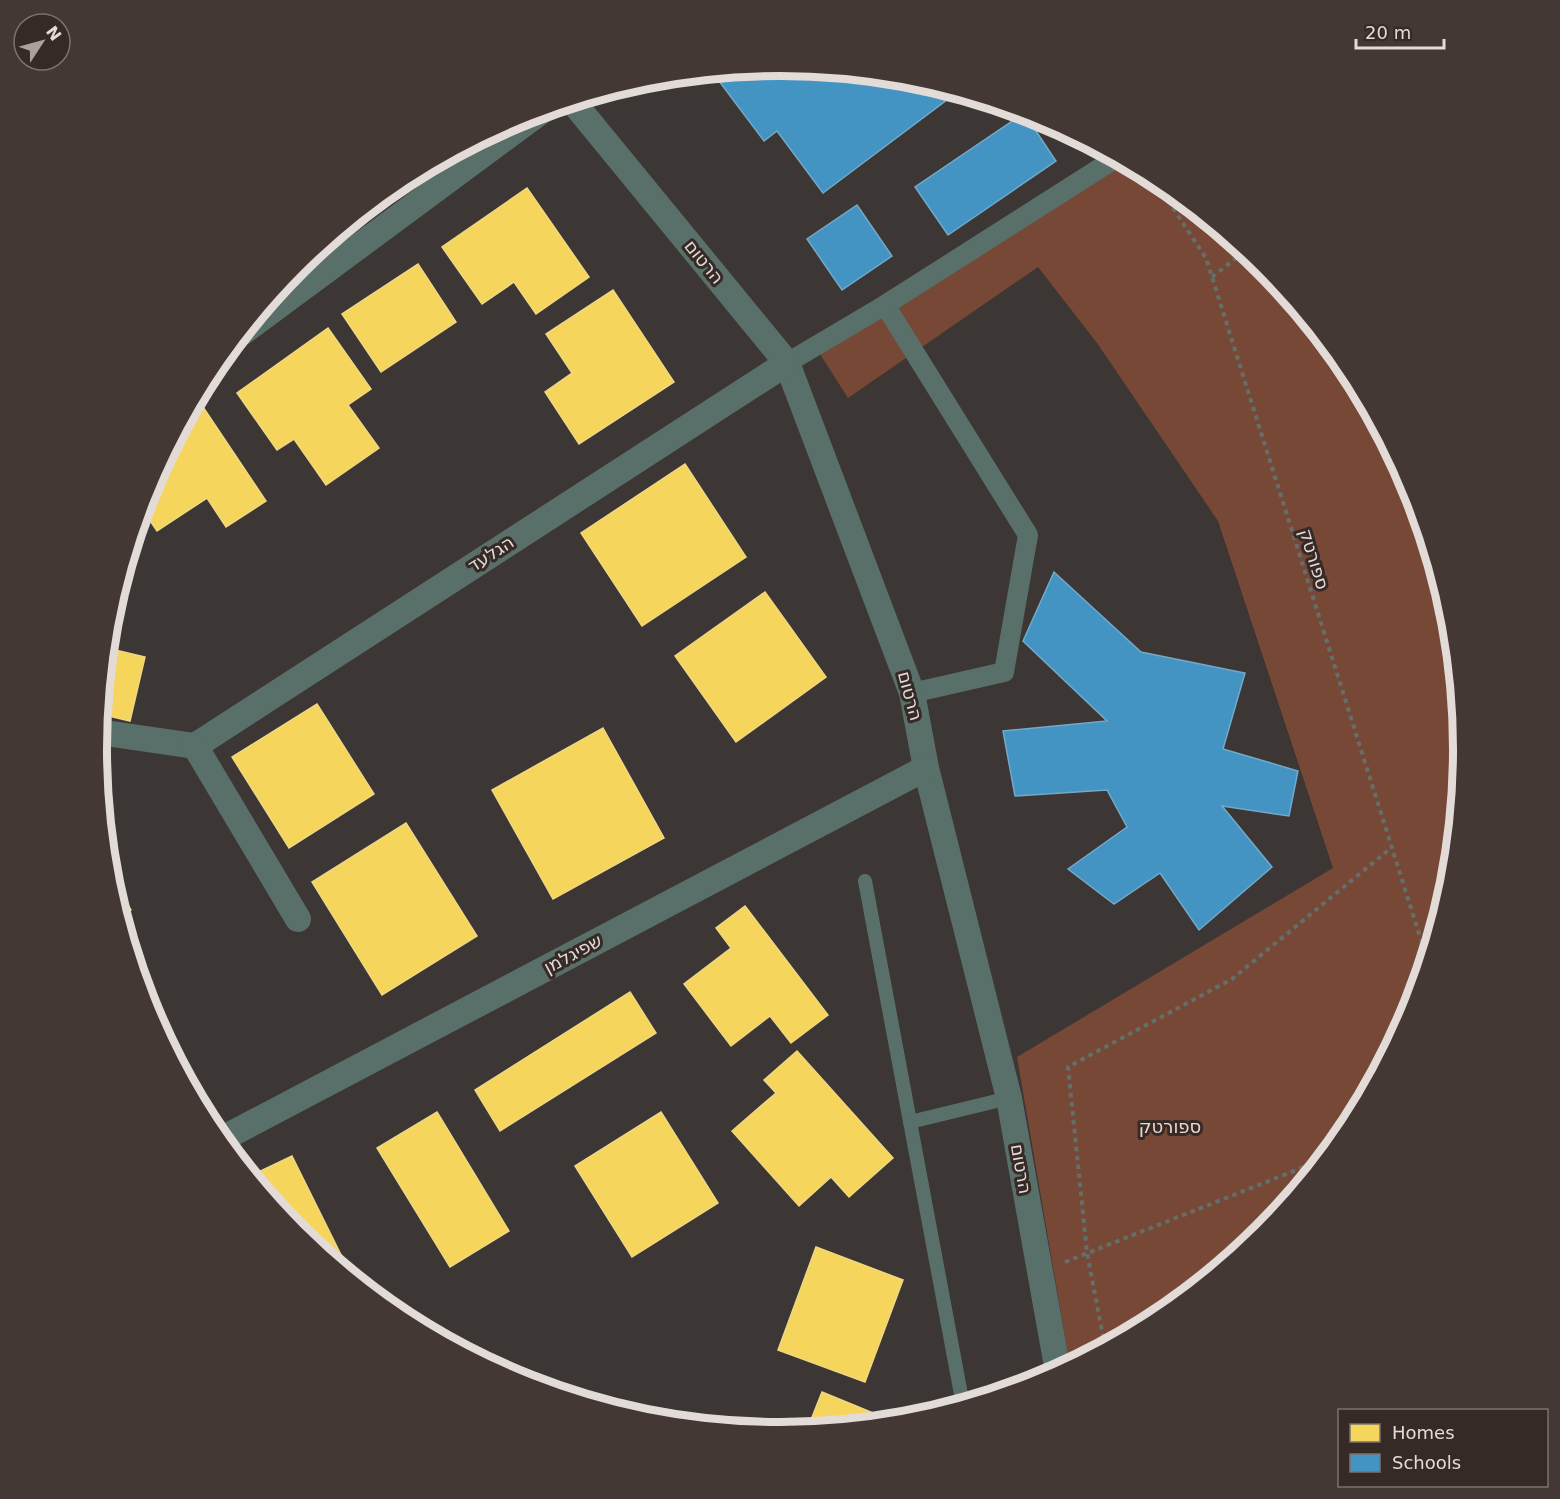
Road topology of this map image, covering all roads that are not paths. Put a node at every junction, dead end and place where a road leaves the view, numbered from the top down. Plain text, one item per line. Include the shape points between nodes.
1 (578, 108) edge
2 (514, 132) edge
3 (1108, 163) edge
4 (885, 305) junction
5 (268, 314) edge
6 (787, 363) junction
7 (912, 693) junction
8 (107, 733) edge
9 (195, 746) junction
10 (926, 768) junction
11 (865, 881) dead end
12 (298, 920) dead end
13 (1009, 1098) junction
14 (910, 1122) junction
15 (229, 1135) edge
16 (1056, 1363) edge
17 (962, 1398) edge

1 - 6 street, הרטום
2 - 5 street
3 - 4 street
4 - 6 street
4 - 7 street via 1028,535 1004,672
6 - 7 street, הרטום
6 - 9 street, הגלעד
7 - 10 street, הרטום
8 - 9 street
9 - 12 street
10 - 13 street, הרטום
10 - 15 street, שפיגלמן
11 - 14 lane
13 - 14 lane
13 - 16 street, הרטום
14 - 17 lane

